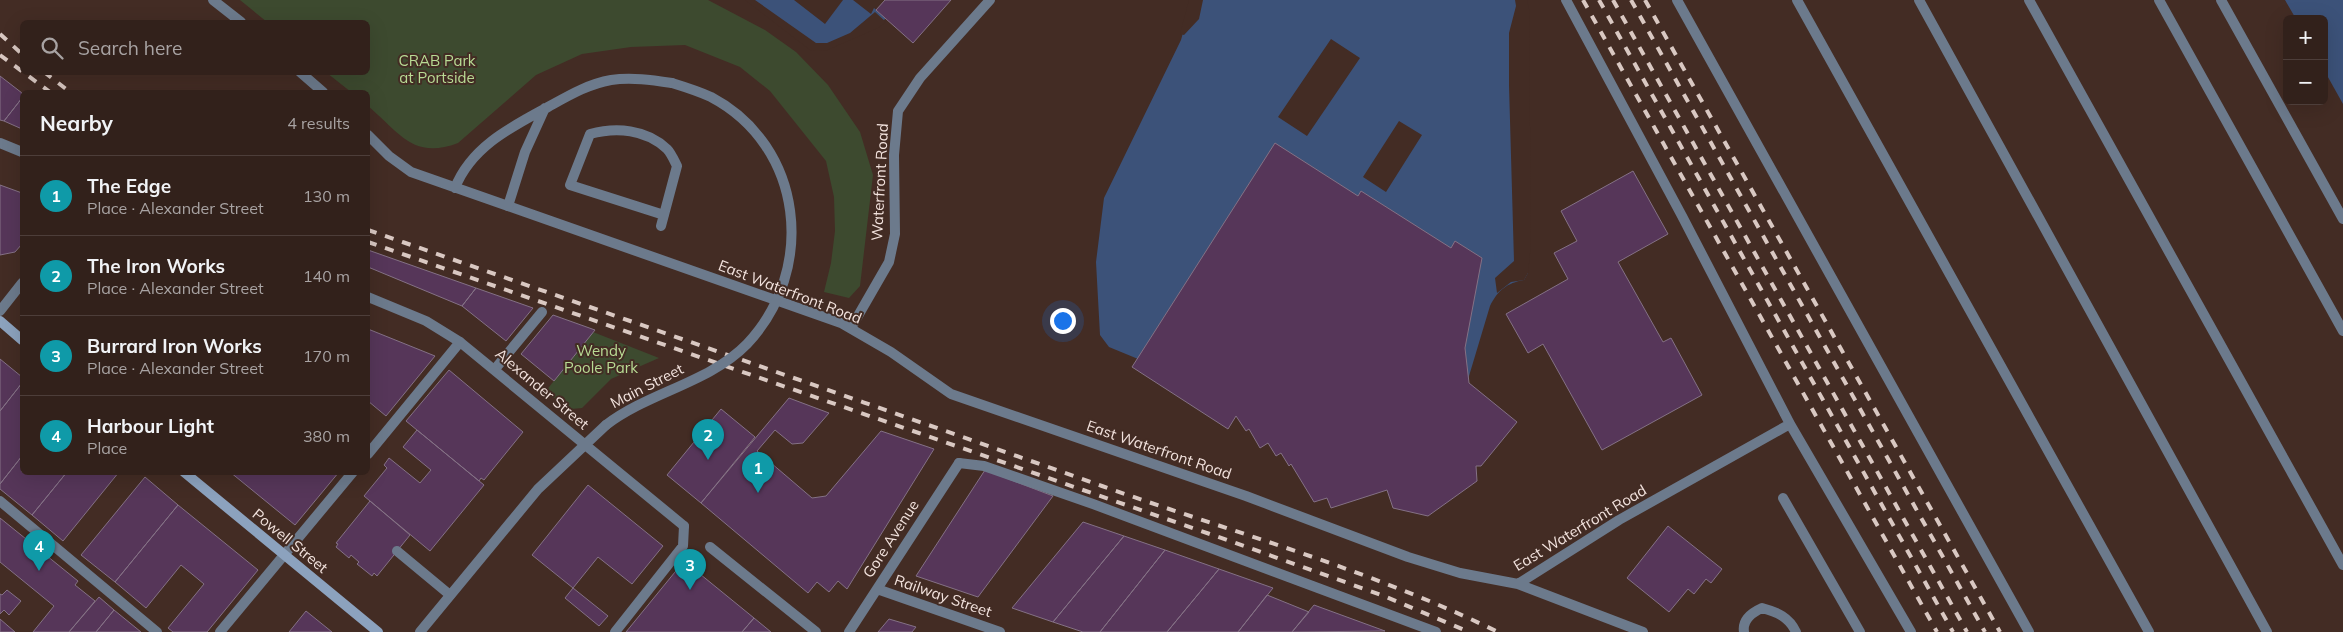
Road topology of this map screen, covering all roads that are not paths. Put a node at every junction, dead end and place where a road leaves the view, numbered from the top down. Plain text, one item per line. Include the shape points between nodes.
1 (214, 0) edge
2 (1566, 0) edge
3 (1677, 0) edge
4 (1797, 0) edge
5 (1919, 0) edge
6 (2029, 0) edge
7 (2159, 0) edge
8 (2221, 0) edge
9 (985, 1) edge
10 (239, 20) edge
11 (303, 75) edge
12 (321, 90) edge
13 (545, 108) junction
14 (370, 137) edge
15 (0, 143) edge
16 (20, 151) edge
17 (455, 188) junction
18 (508, 206) junction
19 (664, 215) junction
20 (2343, 219) edge
21 (661, 226) dead end
22 (20, 285) edge
23 (370, 298) edge
24 (0, 311) edge
25 (542, 312) dead end
26 (0, 321) edge
27 (851, 328) junction
28 (2343, 331) edge
29 (20, 338) edge
30 (460, 342) junction
31 (495, 369) junction
32 (1790, 424) junction
33 (584, 444) junction
34 (370, 452) edge
35 (188, 475) edge
36 (351, 475) edge
37 (1783, 498) dead end
38 (0, 501) edge
39 (710, 546) dead end
40 (397, 551) dead end
41 (284, 555) junction
42 (2343, 565) edge
43 (1518, 584) junction
44 (876, 589) junction
45 (450, 595) junction
46 (157, 632) edge
47 (220, 632) edge
48 (378, 632) edge
49 (420, 632) edge
50 (615, 632) edge
51 (816, 632) edge
52 (849, 632) edge
53 (1000, 632) edge
54 (1436, 632) edge
55 (1643, 632) edge
56 (1744, 632) edge
57 (1796, 632) edge
58 (1860, 632) edge
59 (1910, 632) edge
60 (2029, 632) edge
61 (2149, 632) edge
62 (2267, 632) edge

1 - 10 street
2 - 32 street
3 - 60 street
4 - 61 street
5 - 62 street
6 - 42 street
7 - 28 street
8 - 20 street
9 - 27 street, Waterfront Road via 920,78 898,111 894,163 895,234 889,262
11 - 12 street
13 - 17 street, Main Street via 488,144 460,176
13 - 18 street via 525,152
13 - 33 street, Main Street, bridge via 582,89 610,80 626,79 672,83 712,98 755,133 769,151 790,203 790,264 774,307 756,333 737,353 708,372 623,412
14 - 17 street, East Waterfront Road via 411,172
15 - 16 street
17 - 18 street, East Waterfront Road
18 - 27 street, East Waterfront Road
19 - 19 street via 677,166 668,150 655,140 631,130 590,134 570,185
19 - 21 street
22 - 24 street
23 - 30 street, Alexander Street via 426,321
25 - 31 street
26 - 29 main road
27 - 43 street, East Waterfront Road via 952,394 1246,496 1408,557 1460,573
30 - 31 street, Alexander Street
30 - 34 street
31 - 33 street, Alexander Street
32 - 43 street, East Waterfront Road via 1618,520
32 - 59 street
33 - 45 street, Main Street via 538,489
33 - 50 street, Alexander Street via 684,526 683,546
35 - 41 main road, Powell Street
36 - 41 street
37 - 58 street
38 - 46 street
39 - 51 street
40 - 45 street
41 - 47 street
41 - 48 main road, Powell Street
43 - 55 street
44 - 52 street, Gore Avenue
44 - 53 street, Railway Street
44 - 54 street, Gore Avenue via 959,463 984,466 1094,504
45 - 49 street, Main Street
56 - 57 street via 1745,620 1762,608 1780,613

